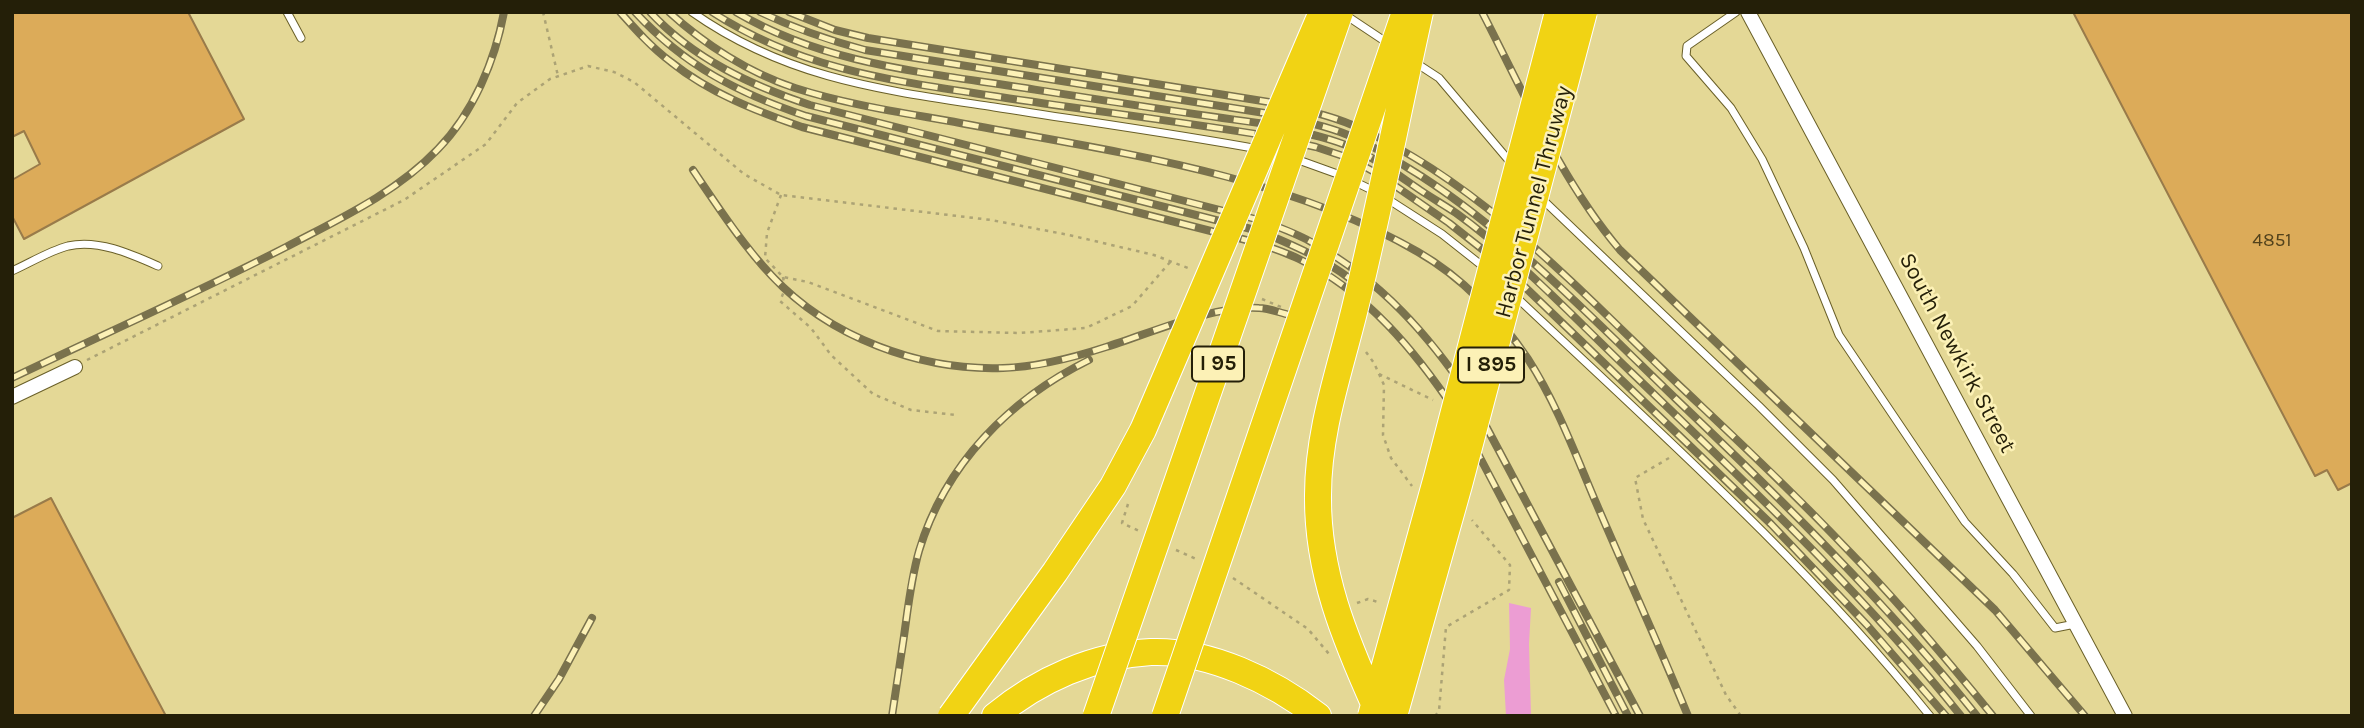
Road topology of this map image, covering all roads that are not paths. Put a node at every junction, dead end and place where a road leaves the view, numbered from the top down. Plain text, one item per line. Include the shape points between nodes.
1 (287, 12) edge
2 (692, 12) edge
3 (1322, 12) edge
4 (1340, 12) edge
5 (1405, 12) edge
6 (1420, 12) edge
7 (1558, 12) edge
8 (1584, 12) edge
9 (1736, 12) edge
10 (1748, 12) edge
11 (301, 38) dead end
12 (1395, 49) dead end
13 (1406, 56) dead end
14 (1270, 152) dead end
15 (1284, 155) dead end
16 (1523, 177) dead end
17 (1531, 187) dead end
18 (158, 265) dead end
19 (12, 271) edge
20 (75, 367) road end
21 (12, 397) edge
22 (2076, 624) junction
23 (1308, 708) edge
24 (951, 716) edge
25 (995, 716) edge
26 (1096, 716) edge
27 (1165, 716) edge
28 (1371, 716) edge
29 (1380, 716) edge
30 (1394, 716) edge
31 (1930, 716) edge
32 (2031, 716) edge
33 (2125, 716) edge

1 - 11 lane
2 - 14 lane via 778,60 854,84
3 - 24 highway, bridge via 1143,430 1055,572
4 - 12 lane
4 - 26 highway, I 95, bridge
5 - 27 highway, I 95, bridge
6 - 29 highway, bridge via 1320,453 1318,496 1326,580 1350,651
7 - 28 highway, Harbor Tunnel Thruway / I 895, bridge
8 - 30 highway, Harbor Tunnel Thruway / I 895, bridge
9 - 22 lane via 1687,46 1686,56 1731,108 1762,159 1839,335 1965,522 2055,628
10 - 22 street, South Newkirk Street
13 - 16 lane via 1439,78
15 - 31 lane via 1362,185 1442,234 1493,274 1764,531
17 - 32 lane via 1833,480 1977,646
18 - 19 lane via 124,251 75,245
20 - 21 street
22 - 33 street, South Newkirk Street
23 - 25 highway via 1255,676 1222,664 1151,652 1072,670 1039,685

